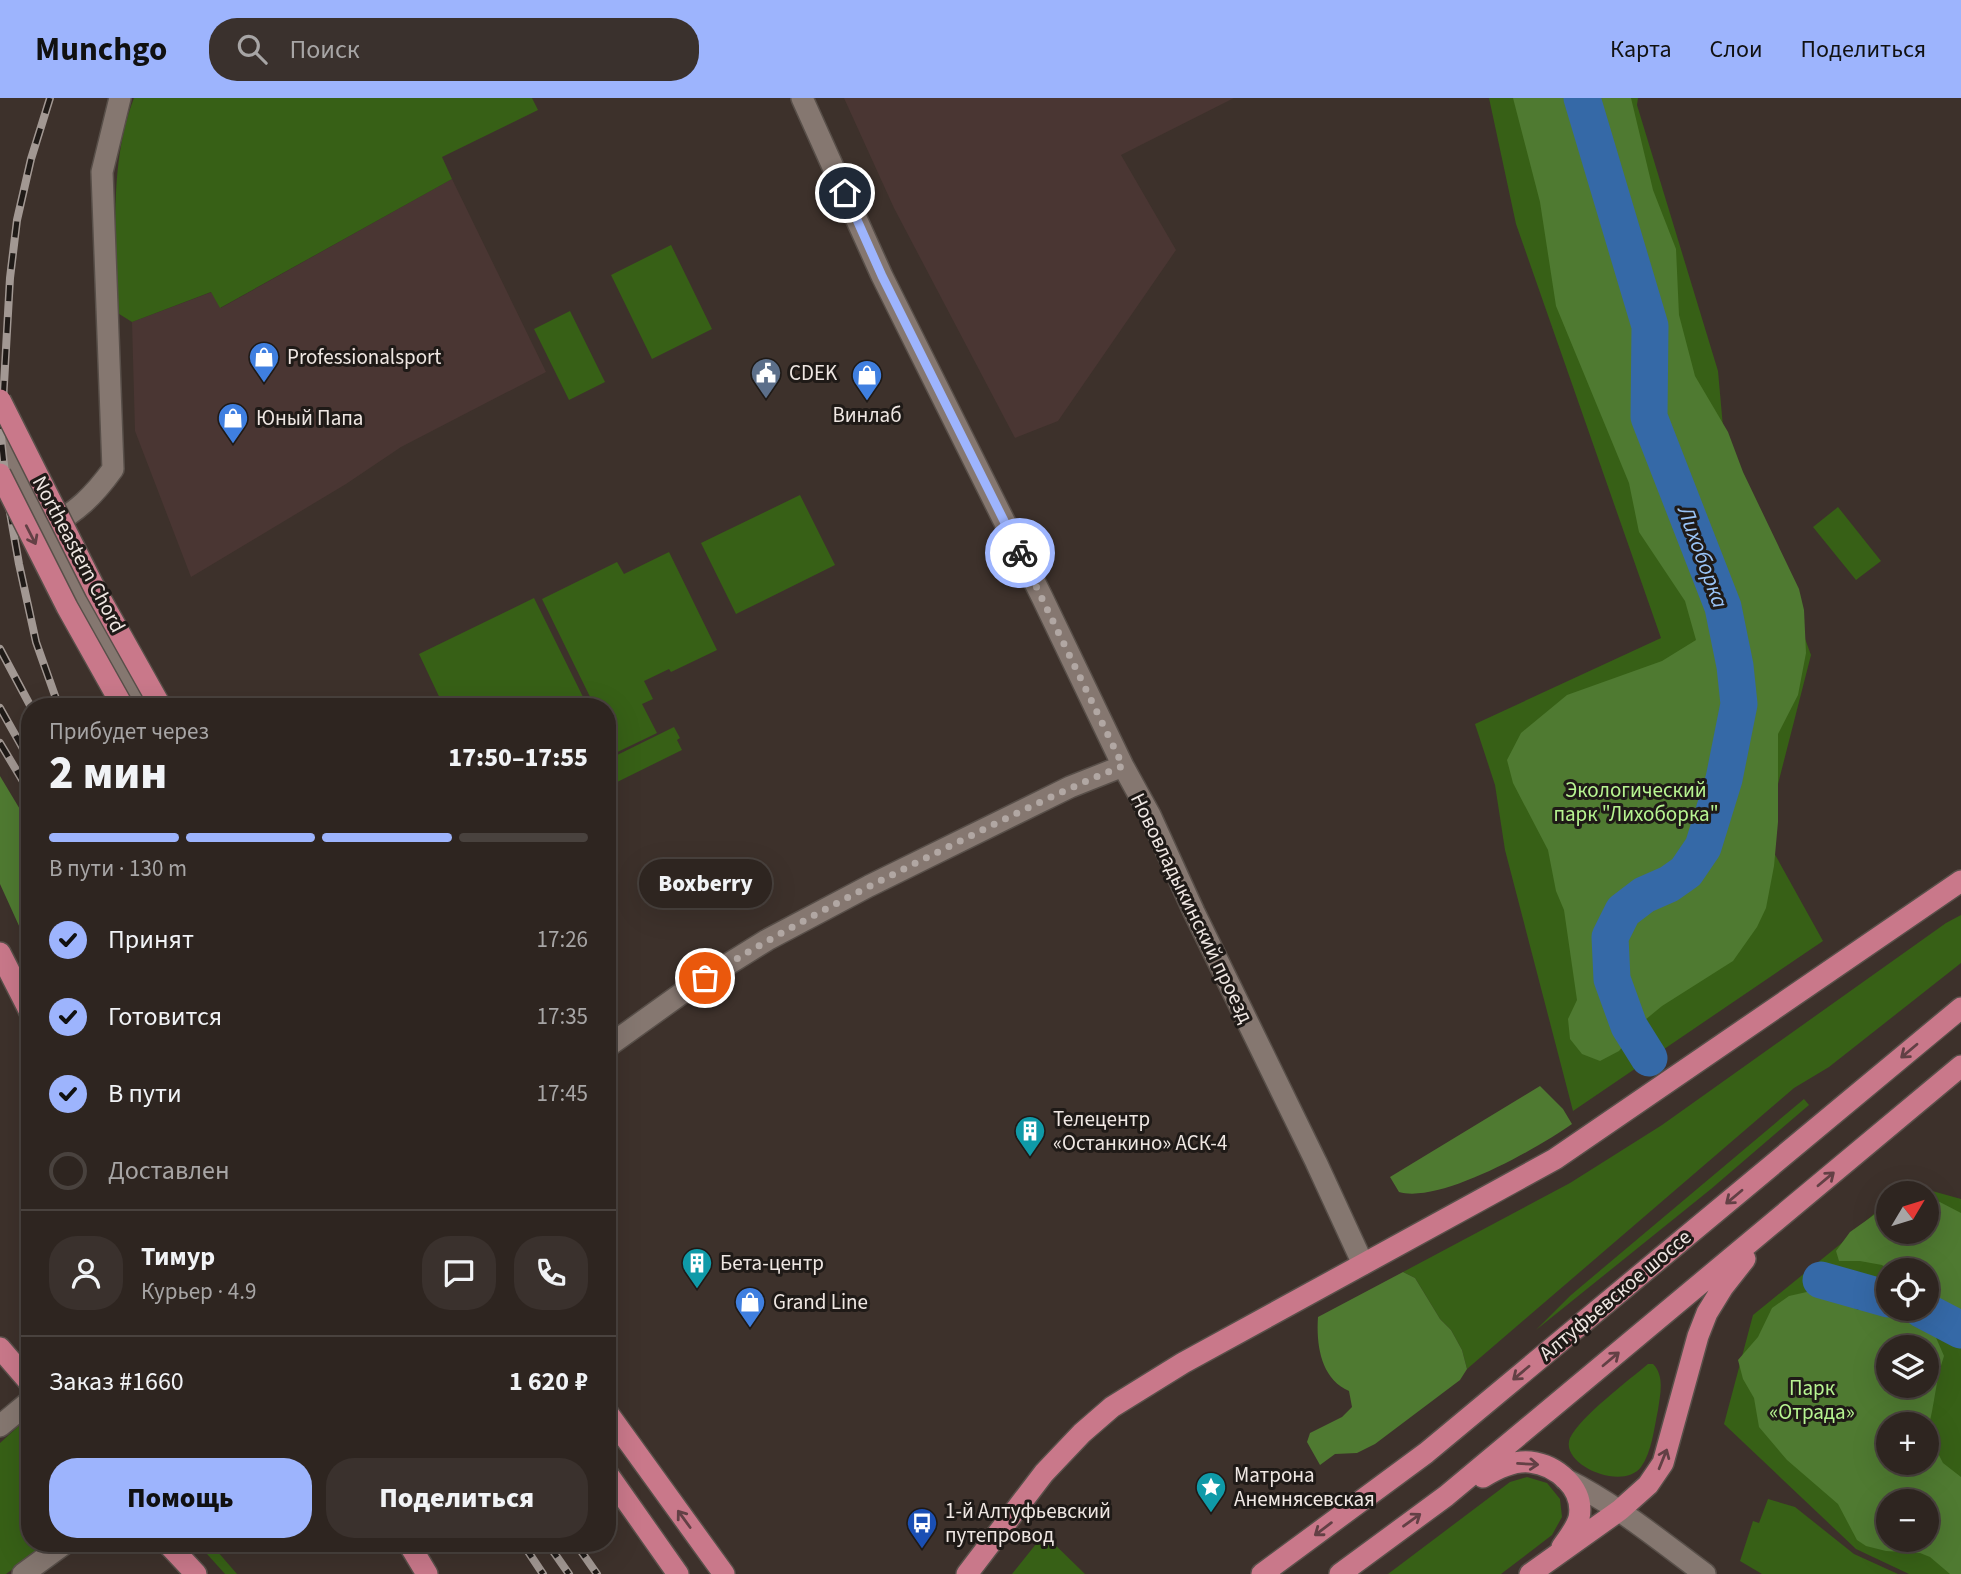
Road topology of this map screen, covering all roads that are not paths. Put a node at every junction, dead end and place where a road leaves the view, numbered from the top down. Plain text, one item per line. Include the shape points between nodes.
1 (120, 98) edge
2 (802, 98) edge
3 (0, 400) edge
4 (0, 435) edge
5 (0, 474) edge
6 (47, 529) junction
7 (118, 698) edge
8 (143, 698) edge
9 (156, 698) edge
10 (1123, 766) junction
11 (1961, 881) edge
12 (0, 953) edge
13 (21, 994) edge
14 (1961, 1008) edge
15 (616, 1041) edge
16 (1961, 1066) edge
17 (1774, 1223) junction
18 (1363, 1264) junction
19 (0, 1348) edge
20 (21, 1372) edge
21 (21, 1408) edge
22 (616, 1424) edge
23 (0, 1426) edge
24 (1565, 1479) junction
25 (616, 1486) edge
26 (1446, 1496) junction
27 (1620, 1510) junction
28 (53, 1552) edge
29 (175, 1552) edge
30 (414, 1552) edge
31 (1557, 1554) junction
32 (23, 1574) edge
33 (196, 1574) edge
34 (427, 1574) edge
35 (678, 1574) edge
36 (724, 1574) edge
37 (967, 1574) edge
38 (1262, 1574) edge
39 (1340, 1574) edge
40 (1530, 1574) edge
41 (1705, 1574) edge

1 - 6 street via 102,172 113,469 94,495
2 - 10 street, Нововладыкинский проезд via 882,276
3 - 9 main road, Northeastern Chord, bridge via 96,591
4 - 6 street
5 -> 7 main road, Northeastern Chord, bridge
6 - 8 street
10 - 15 street via 1070,787 766,940
10 - 18 street, Нововладыкинский проезд
11 - 18 main road via 1555,1159
12 - 13 main road
14 -> 38 main road, Алтуфьевское шоссе via 1426,1452
17 -> 16 main road
26 -> 17 main road
27 -> 17 main road via 1648,1485 1663,1462 1707,1313
18 - 37 main road via 1112,1407 1044,1472
19 - 20 main road
21 - 23 street
36 -> 22 main road
26 -> 24 main road via 1503,1466 1528,1461 1553,1469
24 - 27 street
24 - 31 main road via 1574,1488 1579,1518
25 - 35 main road
39 -> 26 main road
27 - 31 main road
27 - 41 street
28 - 32 street
29 - 33 main road
30 - 34 main road
31 - 40 main road

